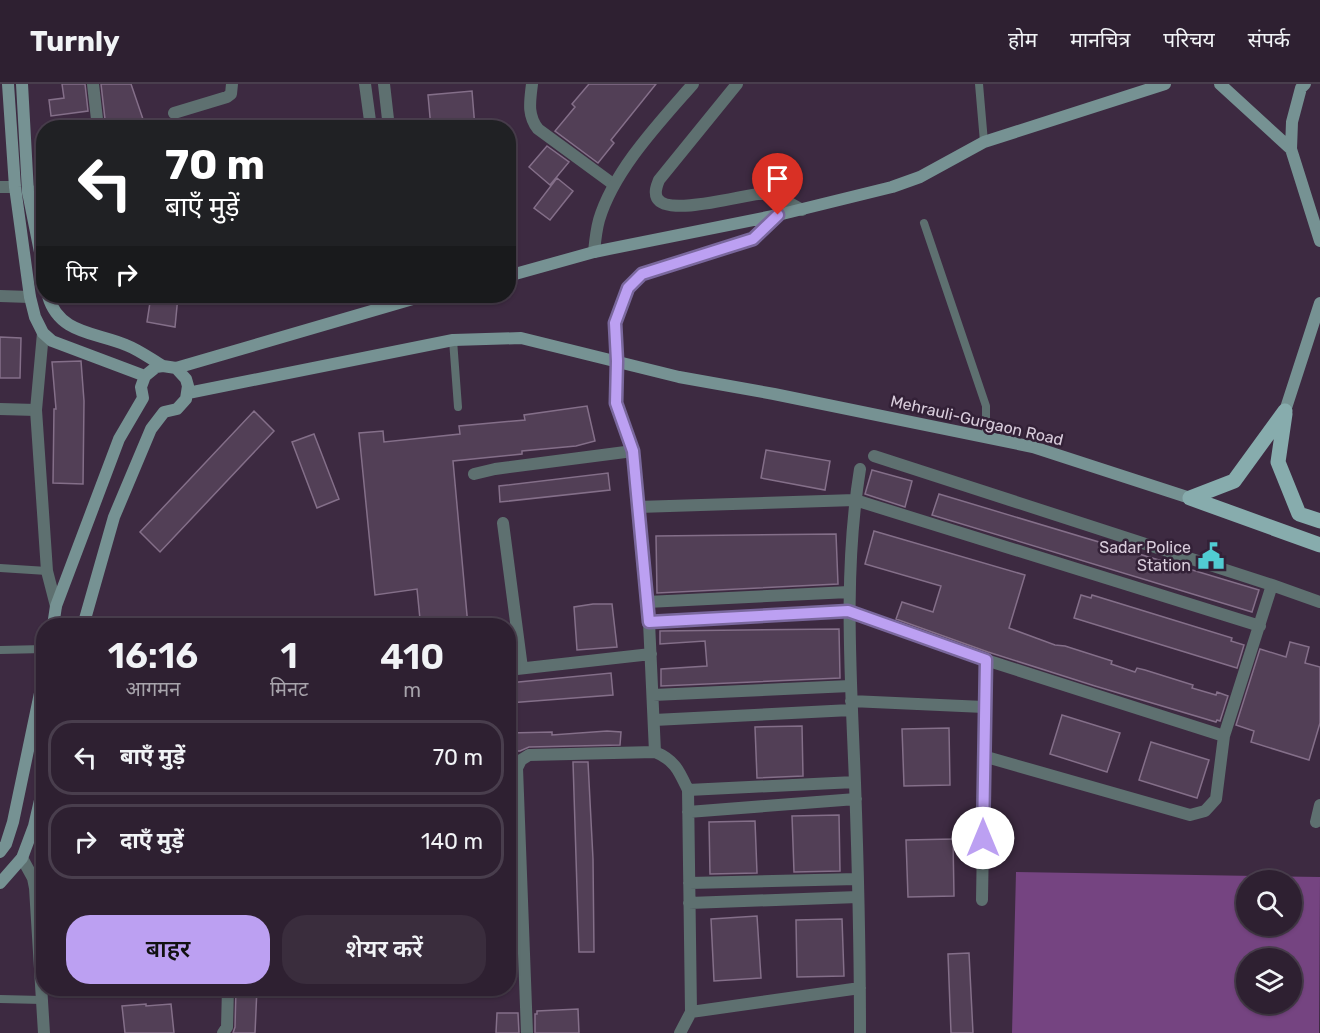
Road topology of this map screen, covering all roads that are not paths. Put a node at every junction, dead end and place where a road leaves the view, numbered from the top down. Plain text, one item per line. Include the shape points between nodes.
1 (22, 84) edge
2 (93, 84) edge
3 (232, 84) edge
4 (365, 84) edge
5 (384, 84) edge
6 (532, 84) edge
7 (693, 84) edge
8 (737, 84) edge
9 (979, 84) edge
10 (1166, 84) edge
11 (1220, 84) edge
12 (1305, 84) edge
13 (6, 88) edge
14 (174, 113) dead end
15 (97, 120) edge
16 (370, 120) edge
17 (388, 120) edge
18 (984, 142) junction
19 (1291, 149) junction
20 (614, 184) junction
21 (15, 186) junction
22 (0, 187) edge
23 (28, 192) junction
24 (36, 192) edge
25 (802, 210) junction
26 (778, 215) junction
27 (924, 223) dead end
28 (36, 232) edge
29 (1320, 241) edge
30 (594, 252) junction
31 (516, 274) edge
32 (0, 296) edge
33 (30, 297) junction
34 (51, 303) edge
35 (386, 303) edge
36 (1320, 303) edge
37 (43, 333) junction
38 (453, 340) junction
39 (617, 361) junction
40 (169, 367) junction
41 (145, 376) junction
42 (188, 393) junction
43 (458, 407) dead end
44 (0, 409) edge
45 (36, 411) junction
46 (1285, 411) junction
47 (986, 438) junction
48 (633, 451) junction
49 (874, 456) dead end
50 (860, 469) dead end
51 (474, 474) dead end
52 (1190, 498) junction
53 (855, 500) junction
54 (638, 507) junction
55 (1320, 521) edge
56 (503, 524) dead end
57 (1320, 545) edge
58 (0, 568) edge
59 (47, 572) junction
60 (1272, 585) junction
61 (849, 592) junction
62 (647, 602) junction
63 (1320, 602) edge
64 (56, 606) junction
65 (848, 611) junction
66 (54, 618) edge
67 (85, 618) edge
68 (515, 618) edge
69 (649, 622) junction
70 (516, 623) edge
71 (1260, 626) junction
72 (36, 649) edge
73 (0, 650) edge
74 (651, 654) junction
75 (986, 660) junction
76 (522, 668) junction
77 (516, 669) edge
78 (850, 686) junction
79 (652, 695) junction
80 (851, 705) junction
81 (984, 707) junction
82 (36, 712) edge
83 (654, 720) junction
84 (1224, 736) junction
85 (655, 752) junction
86 (983, 756) junction
87 (855, 782) junction
88 (688, 790) junction
89 (856, 799) junction
90 (1320, 805) edge
91 (688, 812) junction
92 (36, 817) edge
93 (1316, 822) dead end
94 (0, 852) edge
95 (22, 858) junction
96 (857, 879) junction
97 (0, 883) edge
98 (689, 883) junction
99 (36, 887) edge
100 (858, 897) junction
101 (982, 900) dead end
102 (689, 903) junction
103 (860, 988) junction
104 (42, 996) edge
105 (228, 996) edge
106 (0, 999) edge
107 (42, 1000) junction
108 (691, 1012) junction
109 (44, 1033) edge
110 (223, 1033) edge
111 (527, 1033) edge
112 (680, 1033) edge
113 (860, 1033) edge

1 - 23 main road
2 - 15 street
3 - 14 street via 227,97
4 - 16 street
5 - 17 street
6 - 20 street via 531,121
7 - 20 street
8 - 25 street via 659,180 657,197 662,203 685,206 760,194 779,197
9 - 18 lane
10 - 18 main road
11 - 19 main road
12 - 19 main road via 1292,122
13 - 21 main road
18 - 25 main road via 920,177
19 - 29 main road
20 - 30 street via 598,222
21 - 22 street
21 - 33 main road
23 - 24 street
23 - 28 main road
25 - 26 main road
26 - 30 main road
26 - 39 main road via 753,239 642,274 628,288 615,323
27 - 47 lane via 986,406
30 - 31 main road
32 - 33 street
33 - 37 main road
34 - 40 main road via 67,325 127,346
35 - 40 main road
36 - 46 main road
37 - 41 main road via 52,342
37 - 45 street
38 - 39 main road, Mehrauli-Gurgaon Road via 521,338
38 - 42 main road, Mehrauli-Gurgaon Road
38 - 43 lane
39 - 47 main road, Mehrauli-Gurgaon Road
39 - 48 street via 616,403
40 - 41 main road
40 - 42 main road via 186,379
41 - 64 main road via 143,398 119,439
42 - 67 main road via 177,409 164,412 151,429 114,517
44 - 45 street
45 - 59 street
46 - 52 main road via 1234,481
46 - 55 main road via 1278,462 1299,514
47 - 52 main road, Mehrauli-Gurgaon Road via 1033,447
48 - 51 street
48 - 54 street
49 - 60 street
50 - 53 street
52 - 57 main road, Mehrauli-Gurgaon Road
53 - 54 street
53 - 61 street
53 - 71 street
54 - 62 street
56 - 68 street
58 - 59 lane
59 - 64 street
60 - 63 street
60 - 71 street
61 - 62 street
61 - 65 street
62 - 69 street
64 - 66 main road
65 - 69 street
65 - 75 street
65 - 78 street
69 - 74 street
70 - 76 street
71 - 84 street
72 - 73 lane
74 - 76 street
74 - 79 street
75 - 81 street
75 - 84 street
76 - 77 street
78 - 79 street
78 - 80 street
79 - 83 street
80 - 81 street
80 - 83 street
80 - 87 street
81 - 86 street
82 - 94 main road via 13,822
83 - 85 street
84 - 86 street via 1216,799 1205,811 1190,815
85 - 88 street via 669,758
85 - 111 street via 529,755 517,768
86 - 101 street
87 - 88 street
87 - 89 street
88 - 91 street
89 - 91 street
89 - 96 street
90 - 93 street
91 - 98 street
92 - 95 main road
95 - 97 main road
95 - 99 street
96 - 98 street
96 - 100 street
98 - 102 street
100 - 102 street
100 - 103 street
102 - 108 street
103 - 108 street
103 - 113 street
104 - 107 street
105 - 110 street via 227,1027
106 - 107 lane
107 - 109 street
108 - 112 street

